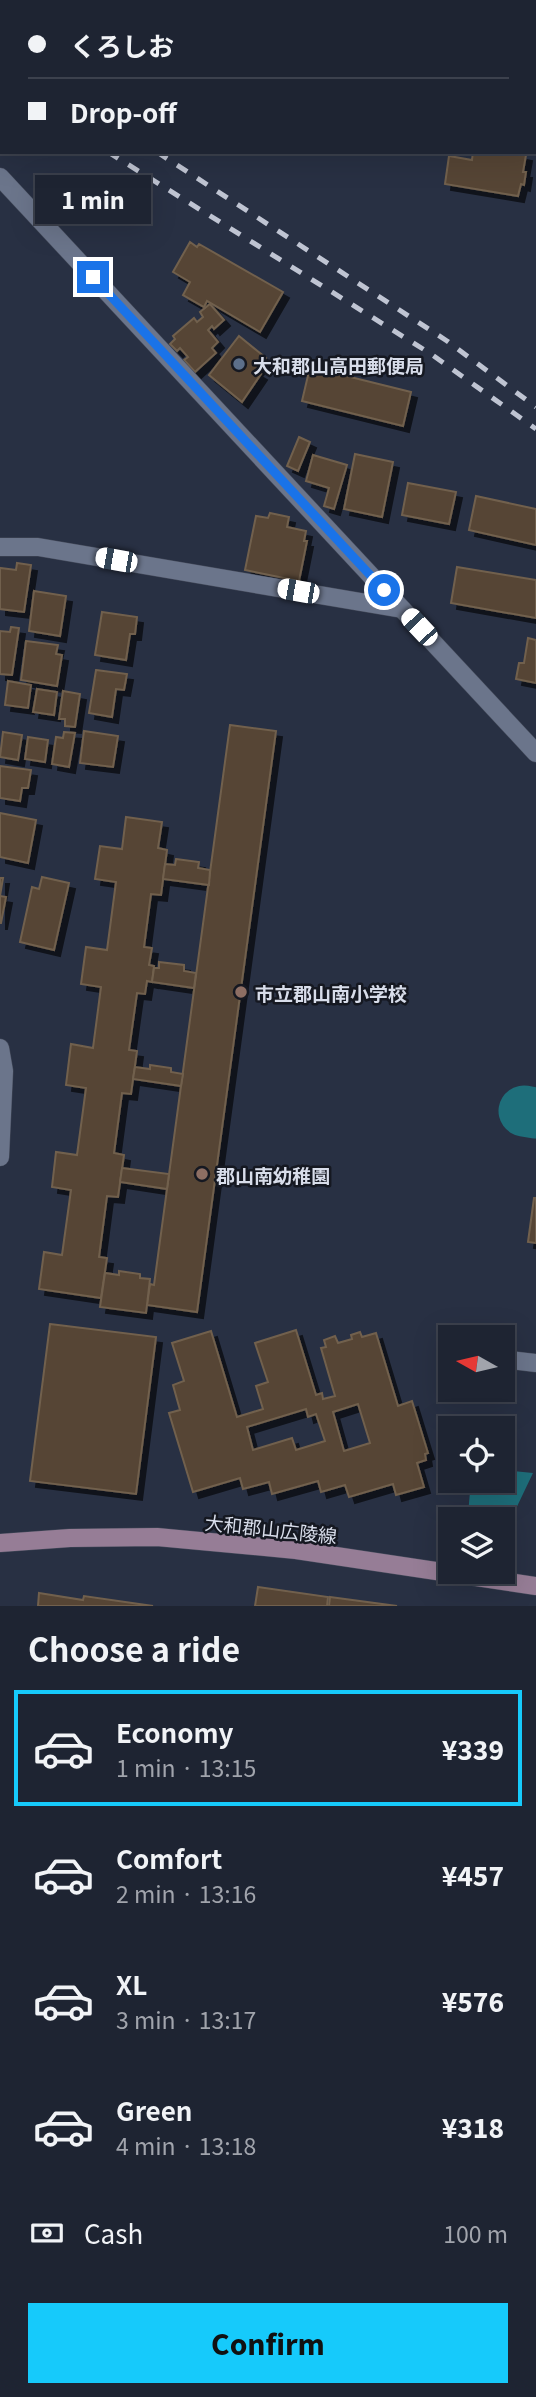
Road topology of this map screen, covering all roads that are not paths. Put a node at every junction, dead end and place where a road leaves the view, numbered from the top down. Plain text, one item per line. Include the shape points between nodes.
1 (0, 177) edge
2 (0, 547) edge
3 (402, 609) junction
4 (536, 753) edge
5 (0, 1048) edge
6 (0, 1157) edge
7 (515, 1361) edge
8 (536, 1363) edge
9 (0, 1543) edge
10 (536, 1586) edge

1 - 3 street
2 - 3 street via 38,547
3 - 4 street
5 - 6 street via 5,1071
7 - 8 street
9 - 10 main road, 大和郡山広陵線 via 158,1537 296,1550

